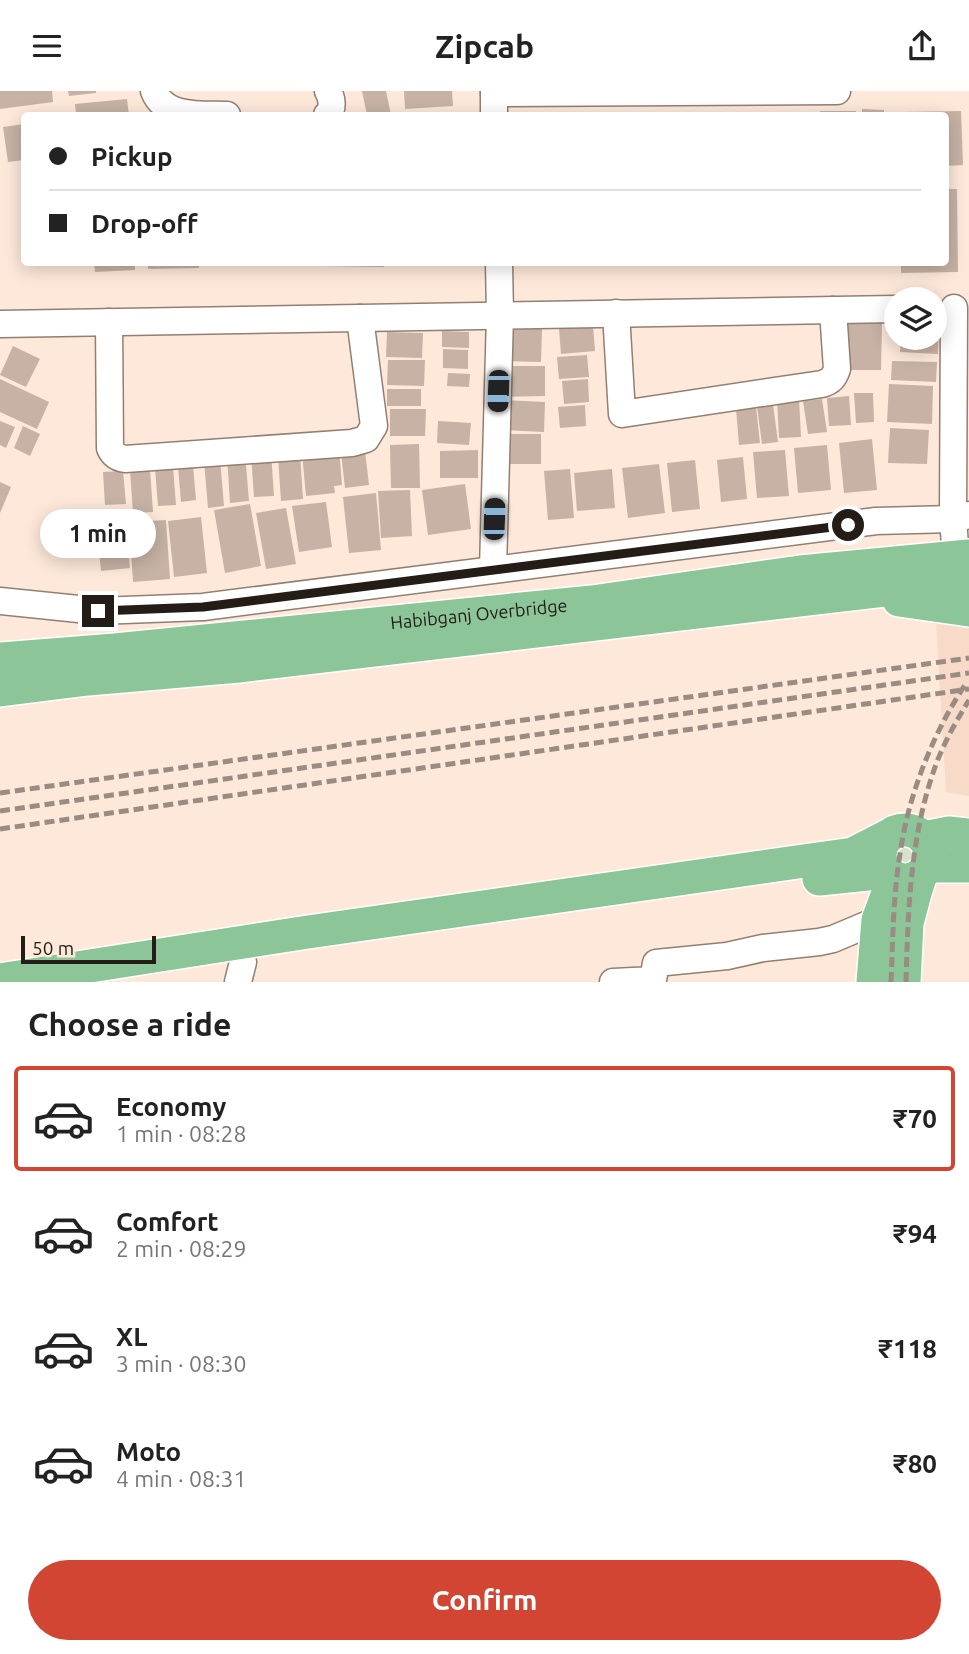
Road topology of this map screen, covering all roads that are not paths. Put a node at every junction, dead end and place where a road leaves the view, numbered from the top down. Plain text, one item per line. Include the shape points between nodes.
1 (154, 91) edge
2 (328, 91) edge
3 (820, 91) edge
4 (837, 91) edge
5 (494, 100) edge
6 (180, 112) edge
7 (330, 112) edge
8 (499, 266) edge
9 (952, 308) edge
10 (884, 309) edge
11 (833, 310) junction
12 (616, 313) junction
13 (500, 315) junction
14 (360, 318) junction
15 (109, 322) junction
16 (0, 324) edge
17 (961, 517) edge
18 (965, 564) edge
19 (492, 569) junction
20 (858, 593) junction
21 (0, 601) edge
22 (969, 610) edge
23 (454, 628) junction
24 (0, 659) edge
25 (0, 690) edge
26 (969, 835) edge
27 (911, 866) junction
28 (969, 866) edge
29 (878, 920) junction
30 (241, 972) edge
31 (0, 980) edge
32 (115, 982) edge
33 (613, 982) edge
34 (873, 982) edge
35 (904, 982) edge

1 - 6 street via 169,109
2 - 7 street
3 - 4 street
3 - 5 street
8 - 13 street
9 - 17 street
10 - 11 street
11 - 12 street
11 - 12 street via 837,369 830,381 622,414
12 - 13 street
13 - 14 street
13 - 19 street
14 - 15 street
14 - 15 street via 374,426 366,439 125,459 112,454 110,448
15 - 16 street
17 - 18 street
17 - 19 street via 876,521
18 - 20 main road, Habibganj Overbridge via 933,584
18 - 23 main road, Habibganj Overbridge via 800,572 592,602
19 - 21 street via 203,607 98,611
20 - 22 main road
20 - 23 main road, Habibganj Overbridge
23 - 24 main road, Habibganj Overbridge
23 - 25 main road, Habibganj Overbridge via 239,666
26 - 27 main road via 949,834
27 - 28 main road
27 - 29 main road
27 - 30 main road
27 - 31 main road via 918,833 902,830 853,854
27 - 35 main road via 915,893 907,923
29 - 33 street via 819,942 656,963 653,980
29 - 34 main road
30 - 32 main road

